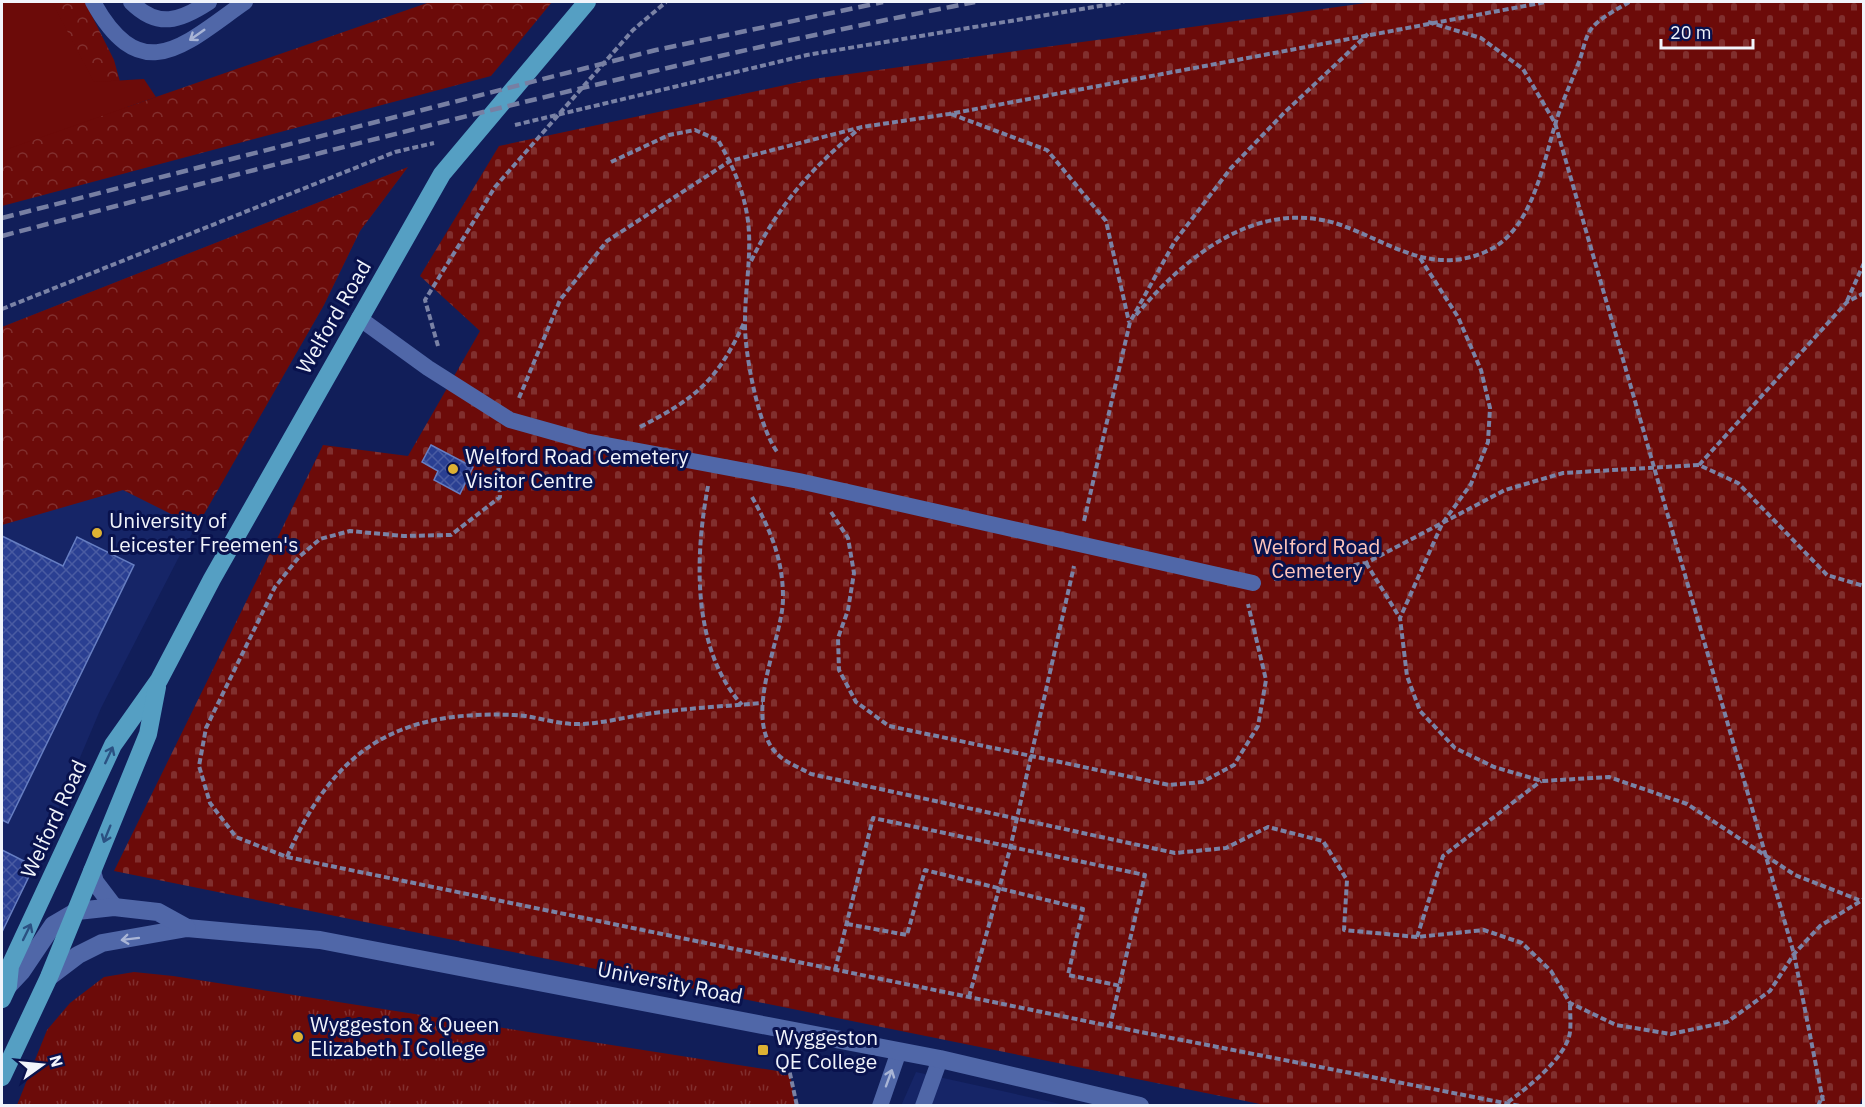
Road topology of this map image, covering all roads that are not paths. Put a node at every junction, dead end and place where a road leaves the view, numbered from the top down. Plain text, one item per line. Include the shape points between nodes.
1 (93, 2) edge
2 (131, 2) edge
3 (209, 2) edge
4 (245, 2) edge
5 (587, 2) edge
6 (359, 318) junction
7 (1253, 583) road end
8 (159, 680) junction
9 (92, 871) junction
10 (114, 907) junction
11 (76, 910) junction
12 (187, 928) junction
13 (49, 977) junction
14 (5, 992) edge
15 (899, 1051) junction
16 (939, 1059) junction
17 (2, 1077) edge
18 (880, 1106) edge
19 (922, 1106) edge
20 (1140, 1106) edge

4 -> 1 lane via 178,48 162,54 141,50 118,36
2 - 3 lane via 154,19 188,15
5 - 6 main road, Welford Road via 442,174
6 - 7 lane via 510,420 604,444 799,481
6 - 8 main road, Welford Road
8 -> 9 main road, Welford Road via 148,734
14 -> 8 main road, Welford Road via 10,966 113,745
9 - 10 street via 95,882
9 - 11 main road, Welford Road
10 - 11 street
10 - 12 street, University Road via 158,912
11 - 13 main road, Welford Road
11 - 14 street, Welford Road via 53,925
12 -> 13 street, University Road via 102,943
12 - 15 street, University Road via 321,940
13 - 17 main road, Welford Road
15 - 16 street, University Road
18 -> 15 lane
16 - 19 lane
16 - 20 street, University Road

